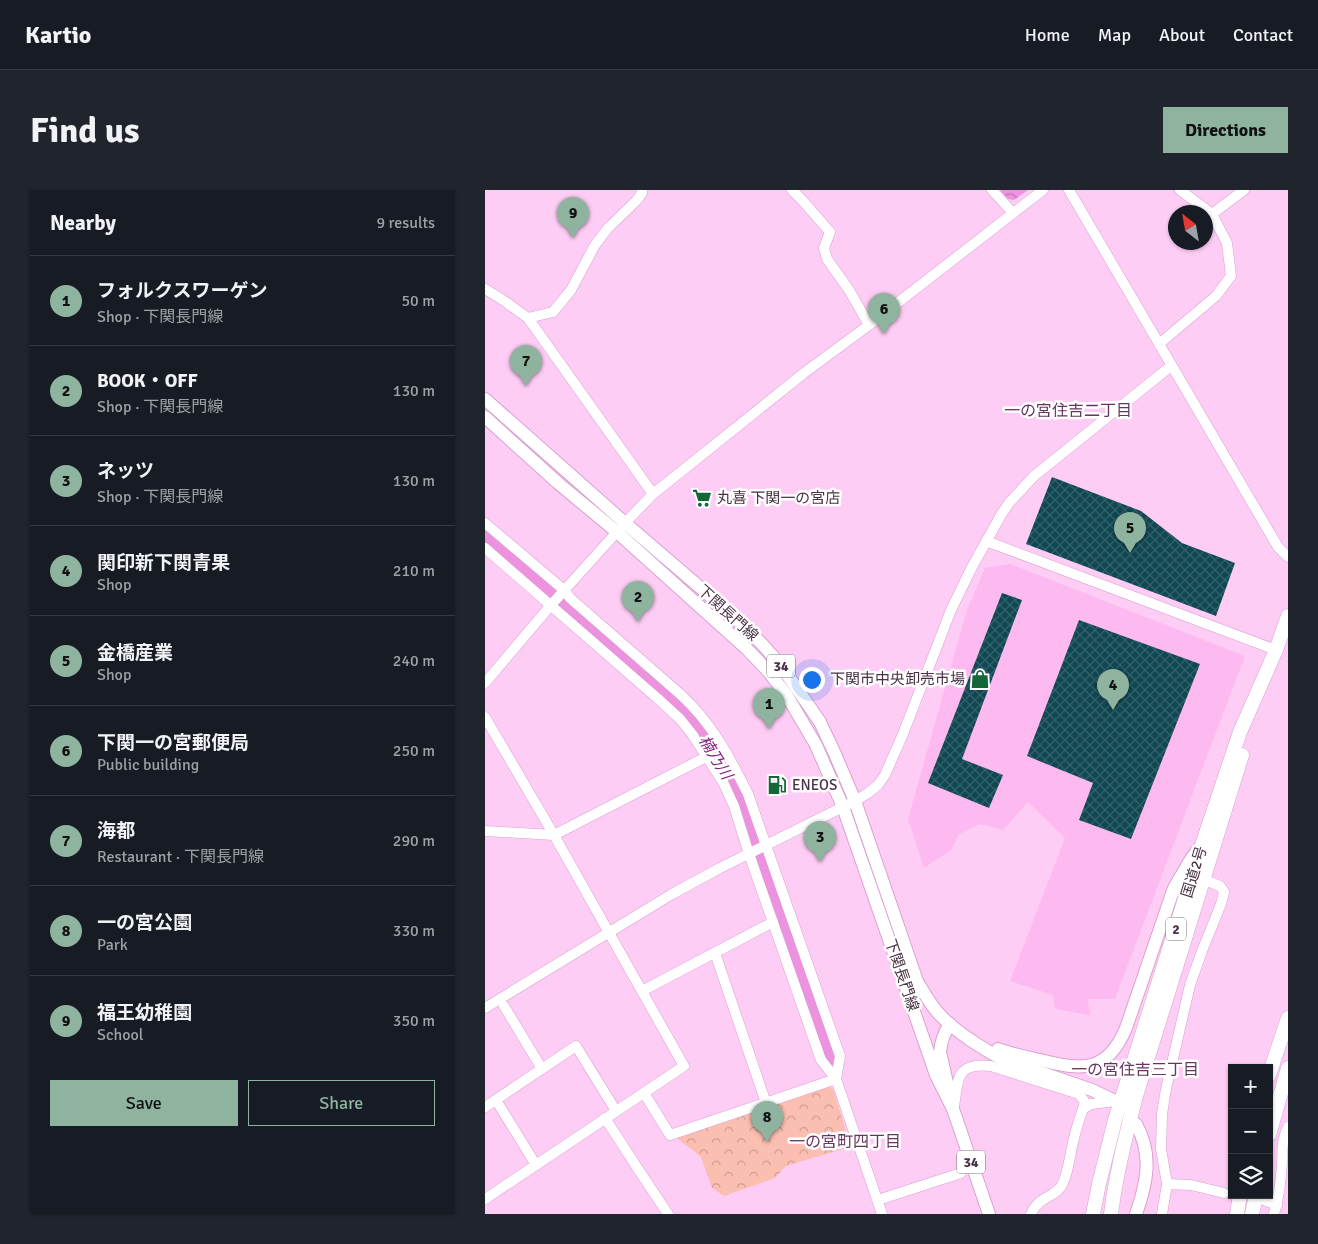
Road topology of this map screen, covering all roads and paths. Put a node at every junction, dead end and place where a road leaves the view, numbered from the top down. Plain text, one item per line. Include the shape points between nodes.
1 (642, 190) edge
2 (792, 190) edge
3 (992, 190) edge
4 (1043, 190) edge
5 (1069, 190) edge
6 (1180, 190) edge
7 (1245, 190) edge
8 (1200, 205) edge
9 (1013, 213) junction
10 (1213, 213) edge
11 (1213, 216) edge
12 (485, 289) edge
13 (528, 318) junction
14 (869, 325) junction
15 (1159, 344) junction
16 (1171, 366) junction
17 (485, 399) edge
18 (485, 417) edge
19 (653, 494) junction
20 (485, 523) edge
21 (621, 527) junction
22 (986, 541) junction
23 (485, 548) edge
24 (1288, 557) edge
25 (563, 592) junction
26 (552, 604) junction
27 (1288, 616) edge
28 (1276, 650) junction
29 (485, 683) edge
30 (485, 717) edge
31 (706, 757) junction
32 (849, 804) junction
33 (485, 831) edge
34 (554, 835) junction
35 (1203, 845) junction
36 (765, 846) junction
37 (751, 853) junction
38 (1198, 878) junction
39 (773, 922) junction
40 (608, 932) junction
41 (715, 953) junction
42 (641, 991) junction
43 (504, 1006) dead end
44 (485, 1008) edge
45 (1288, 1018) edge
46 (954, 1027) junction
47 (1273, 1064) edge
48 (1288, 1068) edge
49 (543, 1069) junction
50 (836, 1080) junction
51 (644, 1093) junction
52 (496, 1100) junction
53 (1115, 1101) joint
54 (765, 1103) junction
55 (485, 1107) edge
56 (953, 1109) junction
57 (1083, 1109) junction
58 (616, 1111) junction
59 (605, 1118) junction
60 (1273, 1121) edge
61 (1136, 1124) dead end
62 (1288, 1128) edge
63 (536, 1165) junction
64 (961, 1173) dead end
65 (1167, 1184) junction
66 (1224, 1193) dead end
67 (485, 1199) edge
68 (1239, 1199) edge
69 (1260, 1199) edge
70 (1261, 1199) edge
71 (878, 1200) junction
72 (1275, 1209) edge
73 (664, 1212) edge
74 (882, 1214) edge
75 (989, 1214) edge
76 (1031, 1214) edge
77 (1093, 1214) edge
78 (1111, 1214) edge
79 (1136, 1214) edge
80 (1162, 1214) edge
81 (1237, 1214) edge
82 (1252, 1214) edge

1 - 13 street via 636,201 595,245 571,290 553,312
2 - 14 street via 830,232 824,248 827,259
3 - 9 street
4 - 9 street
5 - 15 street
6 - 8 street
7 - 10 street
9 - 14 street
11 - 15 street via 1227,243 1231,276 1216,296
12 - 13 street
13 - 19 street
14 - 19 street via 803,373
15 - 16 street
16 - 22 street via 1034,476 1009,503
16 - 24 street via 1278,547
17 - 21 main road, 下関長門線 / 34
18 - 21 main road, 下関長門線 / 34 via 558,483
19 - 21 street
20 - 25 street
21 - 25 street
21 - 32 main road, 下関長門線 / 34 via 731,614 780,664 820,722
22 - 28 street
22 - 32 street via 951,610 885,775 869,793
23 - 26 street
25 - 26 street
25 - 36 street via 687,700 717,737 748,794
26 - 29 street
26 - 31 street via 680,719
27 - 28 highway, 国道2号 / 2
28 - 35 highway, 国道2号 / 2 via 1240,732
28 - 38 highway, 国道2号 / 2
30 - 34 street
31 - 34 street
31 - 37 street via 735,806
32 - 36 street
32 - 46 main road, 下関長門線 / 34 via 917,981 934,1008
32 - 56 main road, 下関長門線 / 34 via 936,1075
33 - 34 street
34 - 40 street
35 - 38 highway, 国道2号 / 2
35 - 46 main road via 1175,888 1121,1040 1104,1060 1089,1066 1072,1067 1001,1050
36 - 37 street
36 - 50 street via 840,1056
37 - 39 street
37 - 40 street
38 - 65 street via 1220,886 1224,892 1190,985 1166,1089 1161,1149
38 - 77 highway, 国道2号 / 2 via 1115,1120
38 - 78 highway, 国道2号 / 2 via 1136,1096
39 - 41 street
39 - 50 street via 821,1060
40 - 42 street
40 - 44 street
41 - 42 street
41 - 54 street
42 - 51 street via 684,1066
43 - 49 street
45 - 47 highway
46 - 53 main road via 991,1053
46 - 56 main road, 下関長門線 / 34 via 944,1034 940,1043
48 - 60 highway
49 - 52 street
49 - 58 street via 576,1046
50 - 54 street
50 - 71 street
51 - 54 street via 669,1136
51 - 58 street
52 - 55 street
52 - 63 street
53 - 57 street via 1091,1104
56 - 57 street via 958,1079 965,1070 979,1064 1079,1094 1085,1102
56 - 75 main road, 下関長門線 / 34
57 - 76 street via 1061,1186 1037,1203
58 - 59 street
59 - 63 street
59 - 73 street
61 - 79 main road via 1143,1136 1147,1162
62 - 72 street via 1283,1140 1280,1191
63 - 67 street
64 - 71 street
65 - 66 street via 1191,1185
65 - 80 street
68 - 81 highway
69 - 82 highway
70 - 72 street
71 - 74 street

